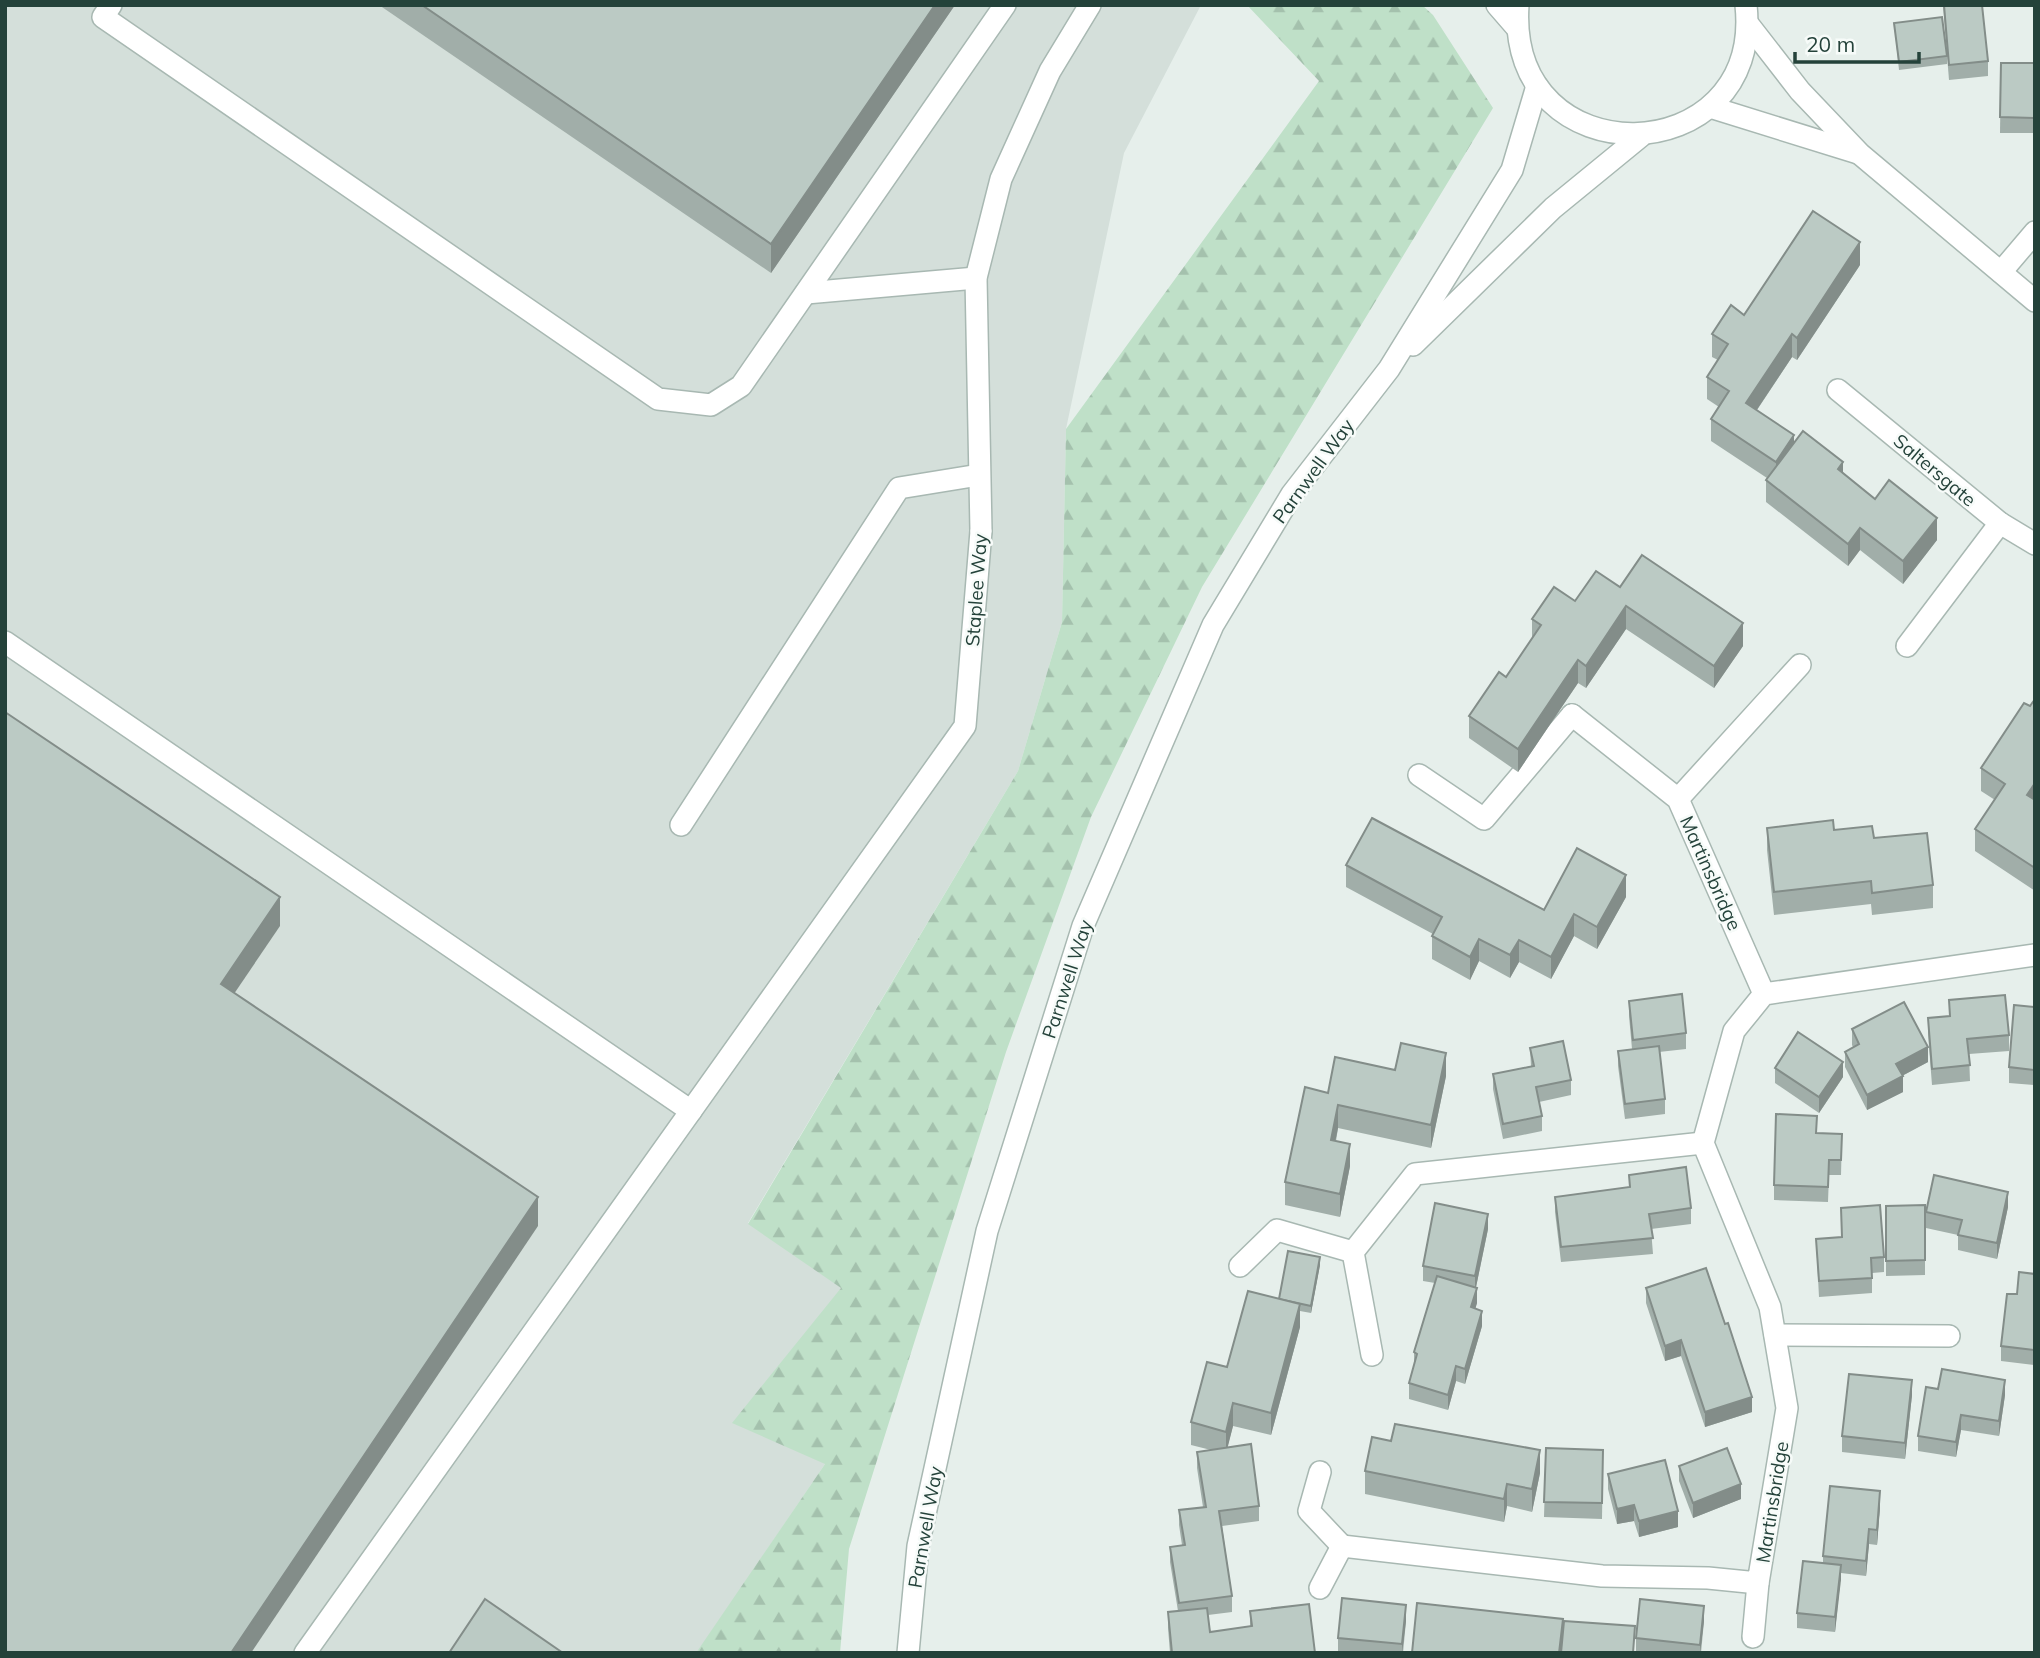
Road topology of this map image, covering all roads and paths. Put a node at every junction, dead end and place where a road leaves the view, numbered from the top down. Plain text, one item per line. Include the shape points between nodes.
1 (111, 5) edge
2 (1006, 5) edge
3 (1090, 5) edge
4 (1497, 5) edge
5 (1518, 5) edge
6 (1747, 15) edge
7 (1517, 29) junction
8 (1537, 86) junction
9 (1710, 107) junction
10 (1641, 136) junction
11 (1860, 154) junction
12 (2035, 232) edge
13 (2001, 272) junction
14 (976, 278) junction
15 (806, 293) junction
16 (2035, 301) edge
17 (1389, 369) junction
18 (1838, 390) dead end
19 (979, 475) junction
20 (2000, 523) junction
21 (2035, 544) edge
22 (5, 642) edge
23 (1907, 646) dead end
24 (1800, 665) dead end
25 (1419, 775) dead end
26 (1678, 799) junction
27 (681, 825) dead end
28 (2035, 955) edge
29 (1764, 994) junction
30 (691, 1111) junction
31 (1703, 1143) junction
32 (1353, 1252) junction
33 (1240, 1266) dead end
34 (1775, 1335) junction
35 (1949, 1336) dead end
36 (1372, 1355) dead end
37 (1320, 1472) dead end
38 (1342, 1546) junction
39 (1758, 1583) junction
40 (1320, 1588) dead end
41 (1754, 1637) dead end
42 (305, 1653) edge
43 (908, 1653) edge

1 - 15 street via 103,17 658,399 711,405 741,386
2 - 15 street
3 - 14 street, Staplee Way via 1050,71 1002,178
4 - 7 street
5 - 7 street
6 - 9 street via 1743,55 1730,83
6 - 11 street via 1800,91
7 - 8 street via 1523,59
8 - 10 street via 1565,114 1601,132
8 - 17 street, Parnwell Way via 1512,170
9 - 10 street via 1678,127
9 - 11 street
10 - 17 street, Parnwell Way via 1553,208
11 - 13 street
12 - 13 street
13 - 16 street
14 - 15 street
14 - 19 street, Staplee Way
17 - 43 street, Parnwell Way via 1292,494 1213,625 1083,926 986,1231 918,1546
18 - 20 street, Saltersgate
19 - 27 street via 899,488
19 - 30 street, Staplee Way via 981,531 965,726
20 - 21 street, Saltersgate
20 - 23 street
22 - 30 street
24 - 26 street
25 - 26 street, Martinsbridge via 1484,819 1572,715
26 - 29 street, Martinsbridge
28 - 29 street
29 - 31 street via 1734,1031
30 - 42 street, Staplee Way
31 - 32 street via 1415,1174
31 - 34 street, Martinsbridge via 1770,1307
32 - 33 street via 1277,1230
32 - 36 street
34 - 35 street
34 - 39 street, Martinsbridge via 1787,1408
37 - 38 street via 1309,1511
38 - 39 street, Martinsbridge via 1602,1576
38 - 40 street
39 - 41 street

